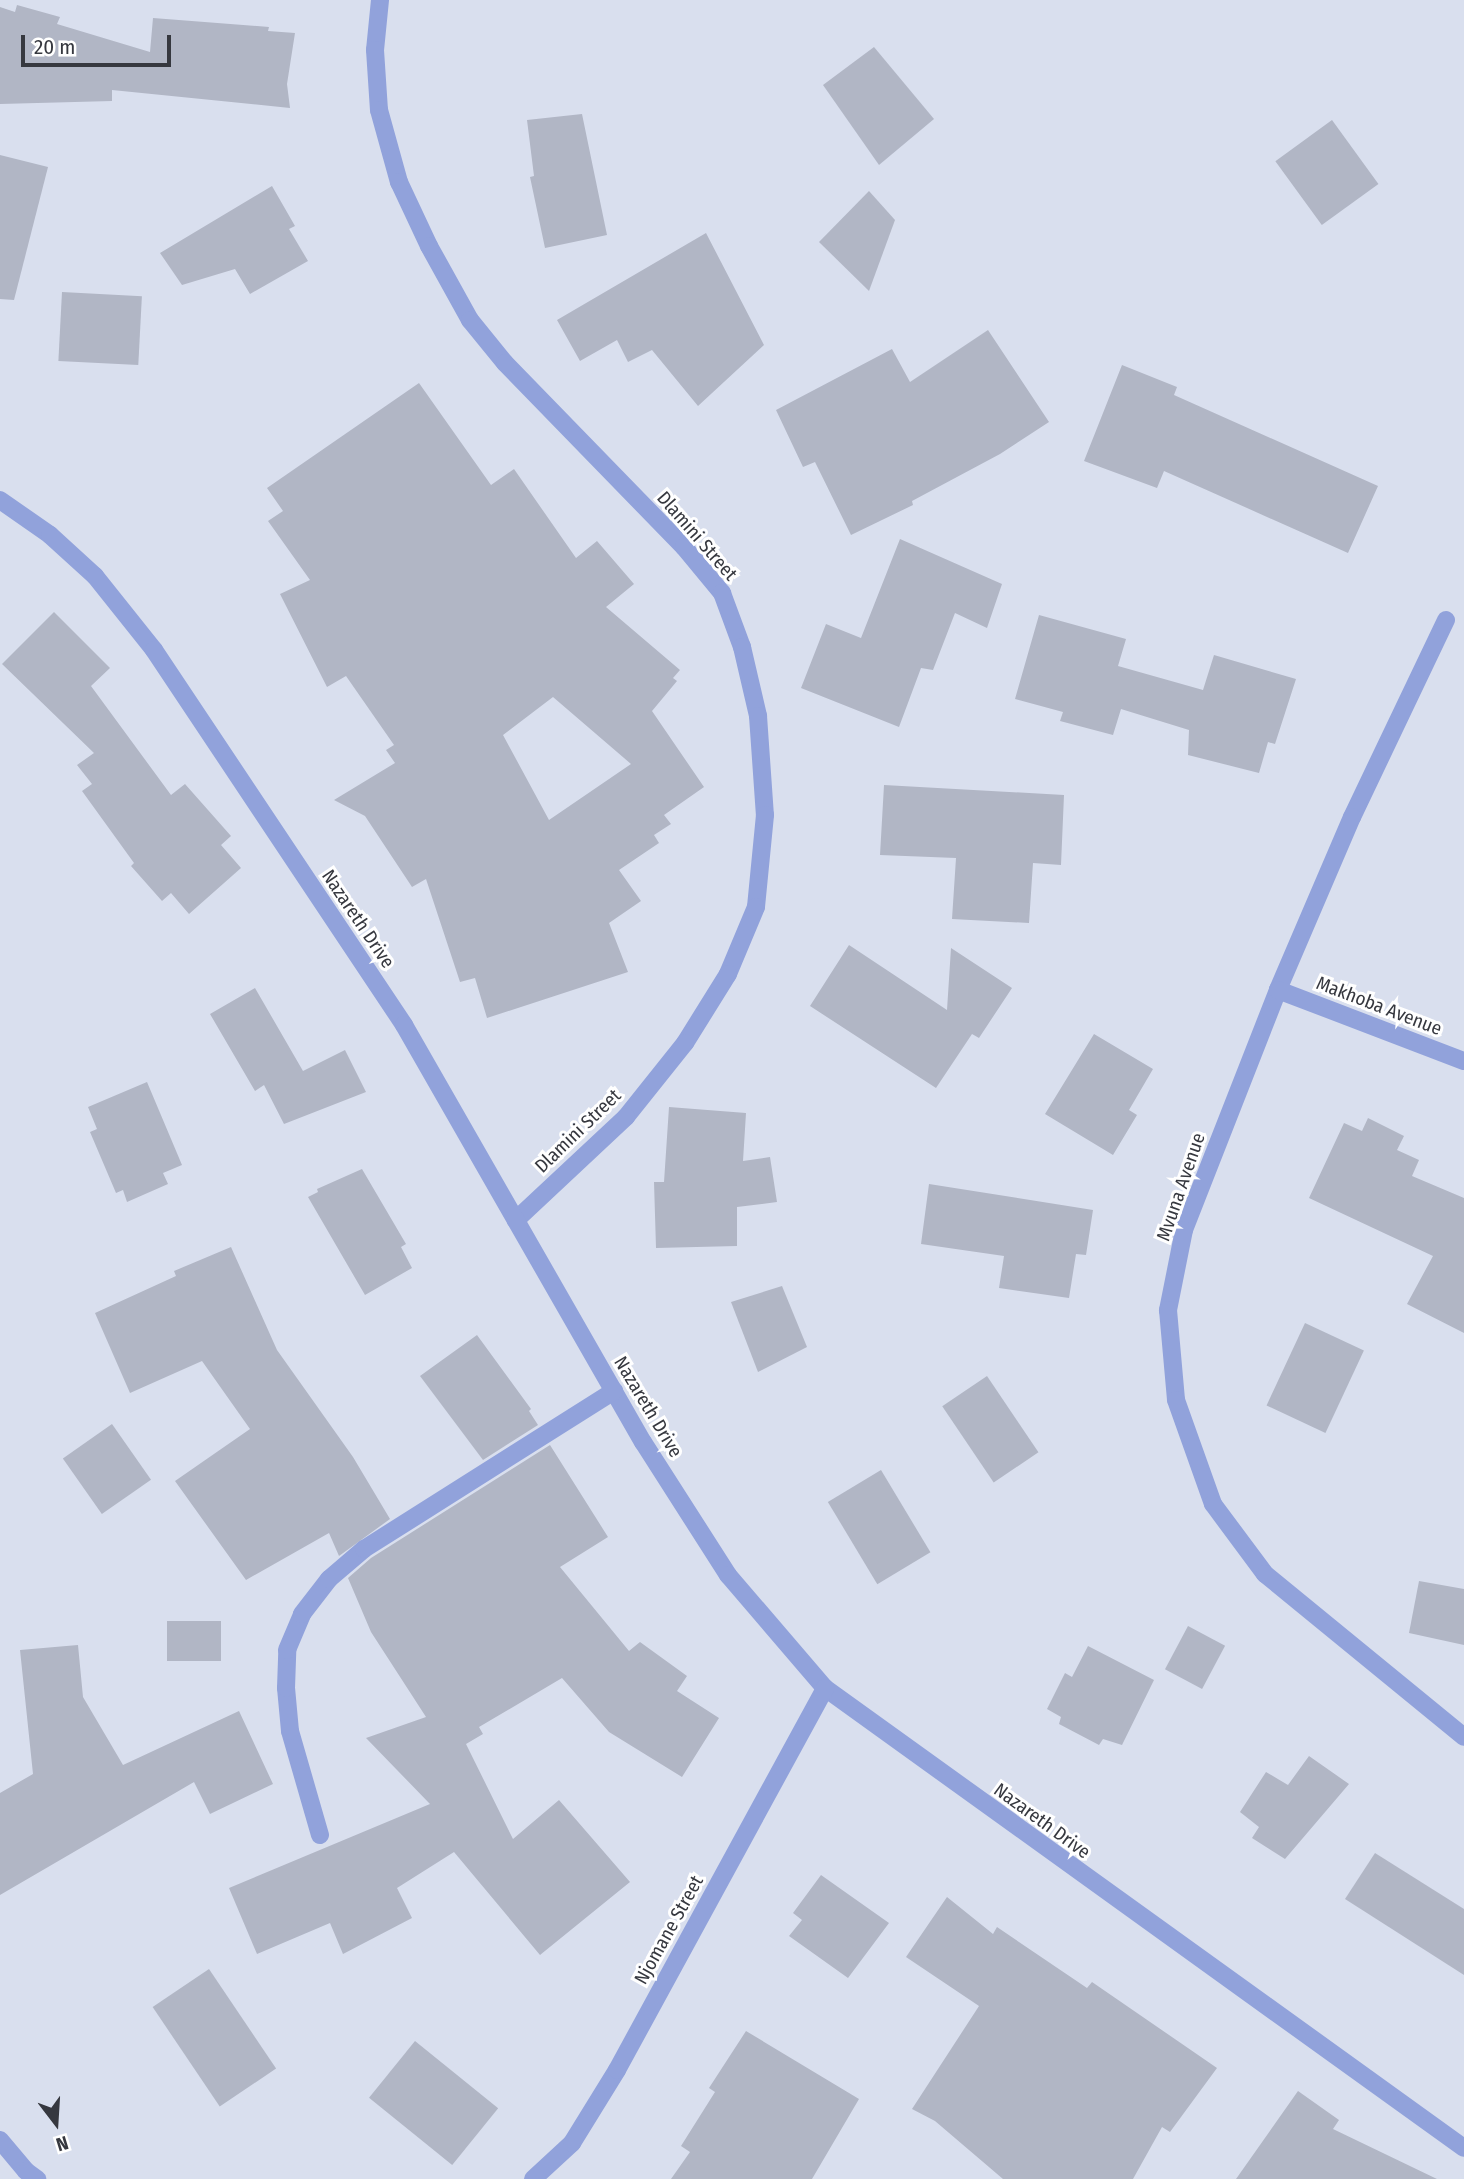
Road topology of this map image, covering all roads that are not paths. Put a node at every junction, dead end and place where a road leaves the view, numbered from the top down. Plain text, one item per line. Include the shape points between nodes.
1 (380, 0) edge
2 (0, 500) edge
3 (1446, 620) dead end
4 (1278, 990) junction
5 (1464, 1061) edge
6 (516, 1220) junction
7 (614, 1391) junction
8 (825, 1688) junction
9 (1464, 1737) edge
10 (320, 1835) dead end
11 (0, 2140) edge
12 (1464, 2148) edge
13 (37, 2179) edge
14 (533, 2179) edge

1 - 6 street, Dlamini Street via 375,50 380,110 399,182 429,246 470,320 505,363 684,547 722,593 742,648 758,716 765,815 756,906 728,974 685,1044 626,1118
2 - 6 street, Nazareth Drive via 50,535 95,576 154,650 404,1026
3 - 4 street, Mvuna Avenue via 1352,817
4 - 5 street, Makhoba Avenue
4 - 9 street, Mvuna Avenue via 1184,1230 1168,1310 1176,1400 1213,1504 1265,1574
6 - 7 street, Nazareth Drive
7 - 8 street, Nazareth Drive via 728,1576
7 - 10 street via 364,1549 328,1579 302,1614 288,1650 286,1688 290,1731
8 - 12 street, Nazareth Drive
8 - 14 street, Njomane Street via 617,2070 572,2143
11 - 13 street

